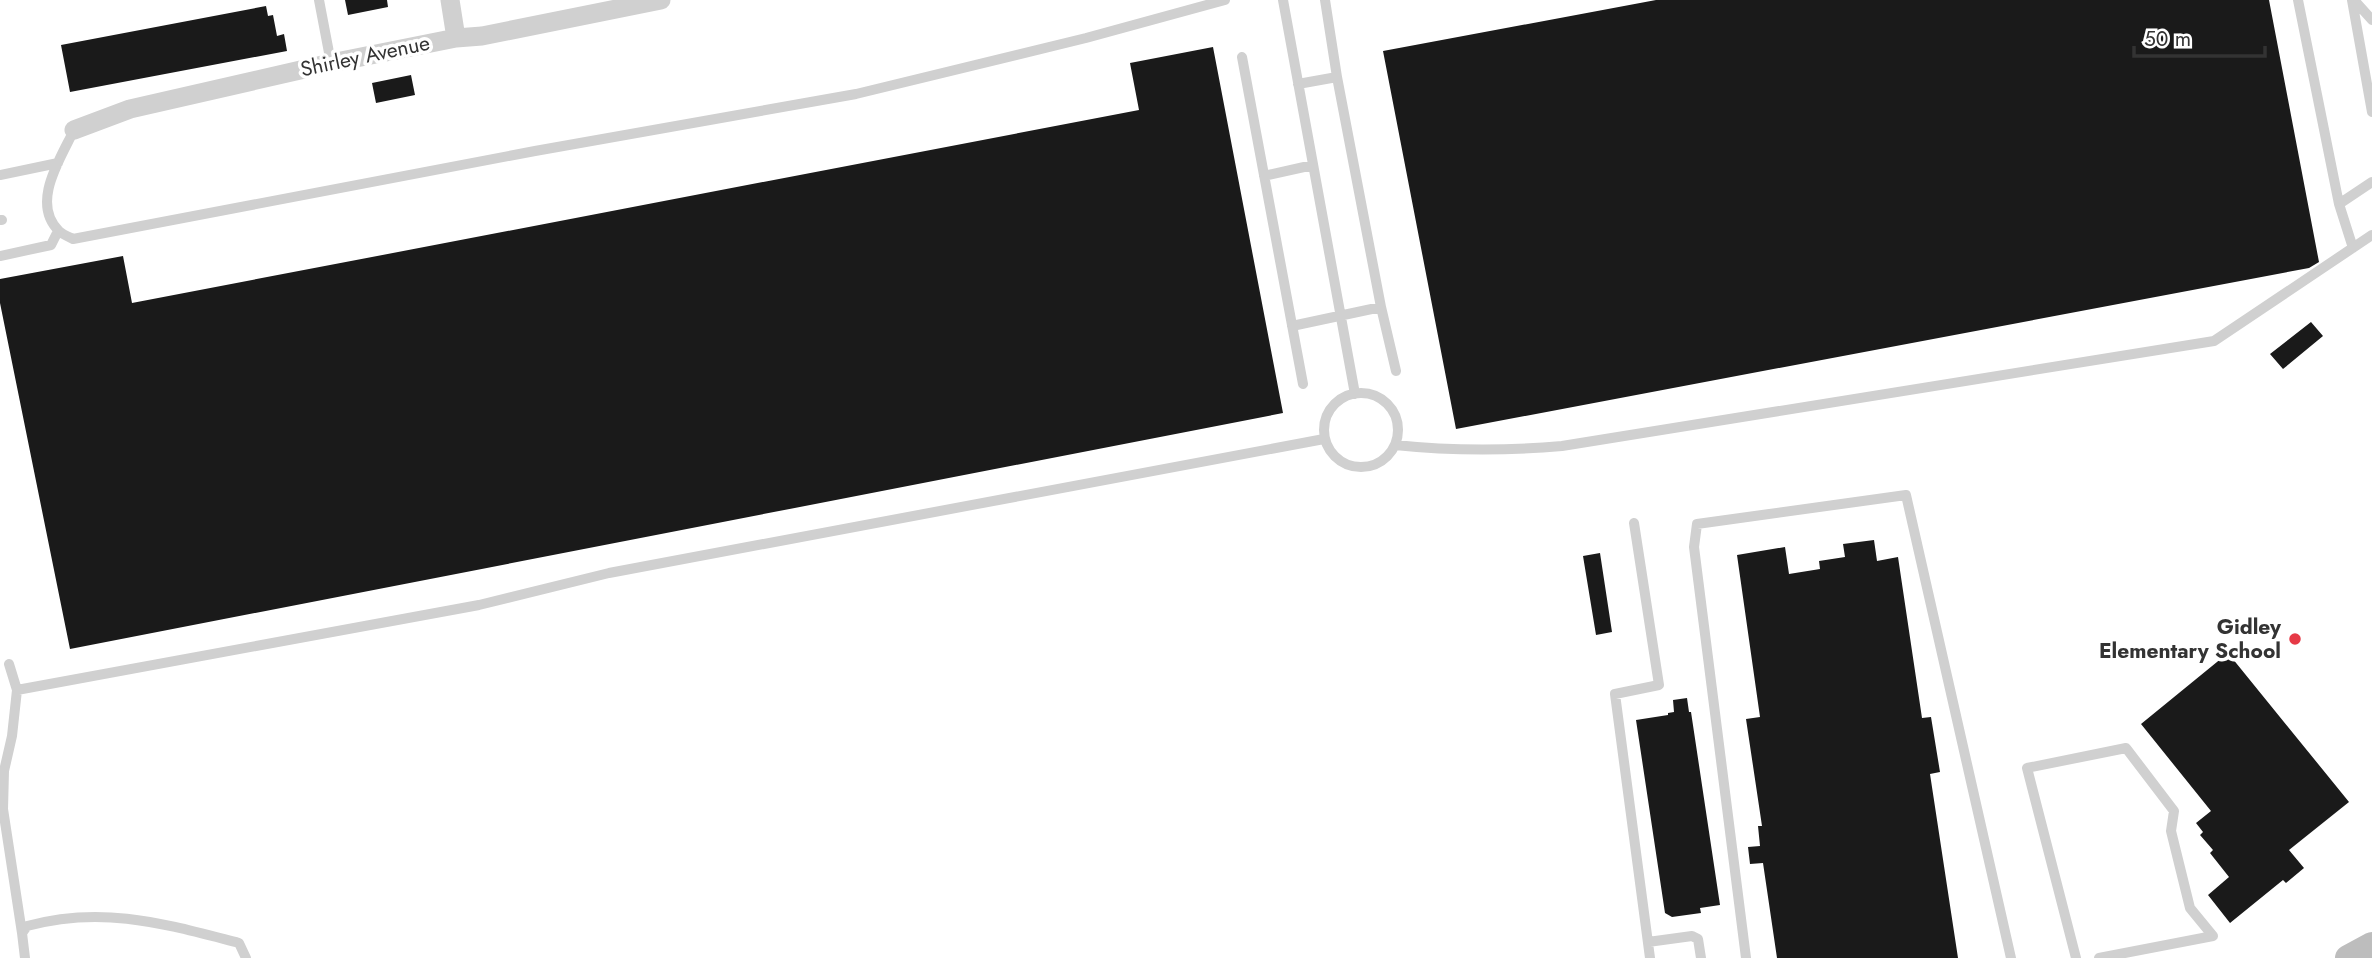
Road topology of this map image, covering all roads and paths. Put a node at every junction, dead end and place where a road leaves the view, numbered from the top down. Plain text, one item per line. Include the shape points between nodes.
1 (319, 0) edge
2 (450, 0) edge
3 (661, 0) edge
4 (1178, 0) edge
5 (1225, 0) edge
6 (1283, 0) edge
7 (1325, 0) edge
8 (2298, 0) edge
9 (2353, 0) edge
10 (1181, 12) junction
11 (2372, 20) edge
12 (456, 38) junction
13 (1242, 57) dead end
14 (331, 63) junction
15 (1337, 77) junction
16 (1298, 84) junction
17 (2372, 113) edge
18 (74, 130) joint
19 (58, 163) junction
20 (1313, 165) junction
21 (0, 175) edge
22 (1264, 176) junction
23 (2372, 181) edge
24 (2339, 204) junction
25 (58, 230) junction
26 (2372, 235) edge
27 (2353, 247) junction
28 (0, 256) edge
29 (1381, 307) junction
30 (1340, 315) junction
31 (1292, 326) junction
32 (1396, 371) dead end
33 (1303, 384) dead end
34 (1355, 394) junction
35 (1324, 439) junction
36 (1395, 445) junction
37 (1634, 523) dead end
38 (9, 664) dead end
39 (17, 690) junction
40 (22, 933) junction
41 (1648, 942) junction
42 (2372, 945) edge
43 (25, 958) edge
44 (246, 958) edge
45 (1650, 958) edge
46 (1701, 958) edge
47 (1746, 958) edge
48 (2011, 958) edge
49 (2076, 958) edge
50 (2099, 958) edge
51 (2348, 958) edge

1 - 14 lane
2 - 12 street
3 - 12 street, Shirley Avenue
4 - 10 lane
5 - 10 lane
6 - 16 lane
7 - 15 lane
8 - 24 lane
9 - 11 lane
9 - 17 lane
10 - 25 lane via 856,94 73,239
12 - 14 street, Shirley Avenue
13 - 22 lane
14 - 18 street, Shirley Avenue via 130,109
15 - 16 lane
15 - 29 lane
16 - 20 lane
18 - 19 lane
19 - 21 lane
19 - 25 lane via 47,192 47,208
20 - 22 lane
20 - 30 lane
22 - 31 lane
23 - 24 lane
24 - 27 lane
25 - 28 lane via 51,245
26 - 27 lane
27 - 36 lane via 2214,341 1562,446 1446,451
29 - 30 lane
29 - 32 lane
30 - 31 lane
30 - 34 lane
31 - 33 lane
34 - 35 lane via 1329,410
34 - 36 lane via 1373,395 1392,410 1397,421
35 - 36 lane via 1333,456 1355,468 1379,463
35 - 39 lane via 609,573 479,605
37 - 41 lane via 1659,685 1615,694
38 - 39 lane
39 - 40 lane via 3,809
40 - 43 lane
40 - 44 lane via 27,926 57,917 125,918 239,943
41 - 45 lane
41 - 46 lane via 1692,936 1698,939
42 - 51 street
47 - 48 lane via 1694,547 1697,524 1906,495
49 - 50 lane via 2027,768 2126,748 2174,811 2171,831 2190,908 2213,936

